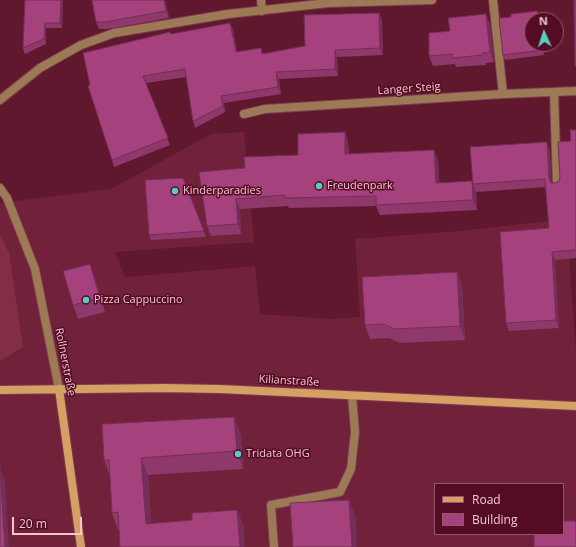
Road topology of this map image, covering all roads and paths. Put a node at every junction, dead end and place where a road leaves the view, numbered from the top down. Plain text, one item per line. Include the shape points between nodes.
1 (261, 0) edge
2 (432, 0) edge
3 (493, 0) edge
4 (262, 11) junction
5 (576, 91) edge
6 (554, 92) junction
7 (503, 94) junction
8 (0, 100) edge
9 (244, 114) dead end
10 (557, 186) edge
11 (0, 188) edge
12 (59, 389) junction
13 (0, 390) edge
14 (352, 396) junction
15 (576, 406) edge
16 (81, 547) edge
17 (274, 547) edge

1 - 4 street
2 - 4 street via 328,3
3 - 7 street
4 - 8 street via 228,14 114,33 81,45 40,68
5 - 6 street, Langer Steig
6 - 7 street, Langer Steig
6 - 10 street
7 - 9 street, Langer Steig via 265,109
11 - 12 street, Rollnerstraße via 7,198 35,269
12 - 13 main road, Kilianstraße
12 - 14 main road, Kilianstraße via 213,389
12 - 16 main road, Rollnerstraße
14 - 15 main road, Kilianstraße
14 - 17 street via 355,432 351,470 340,492 271,505

